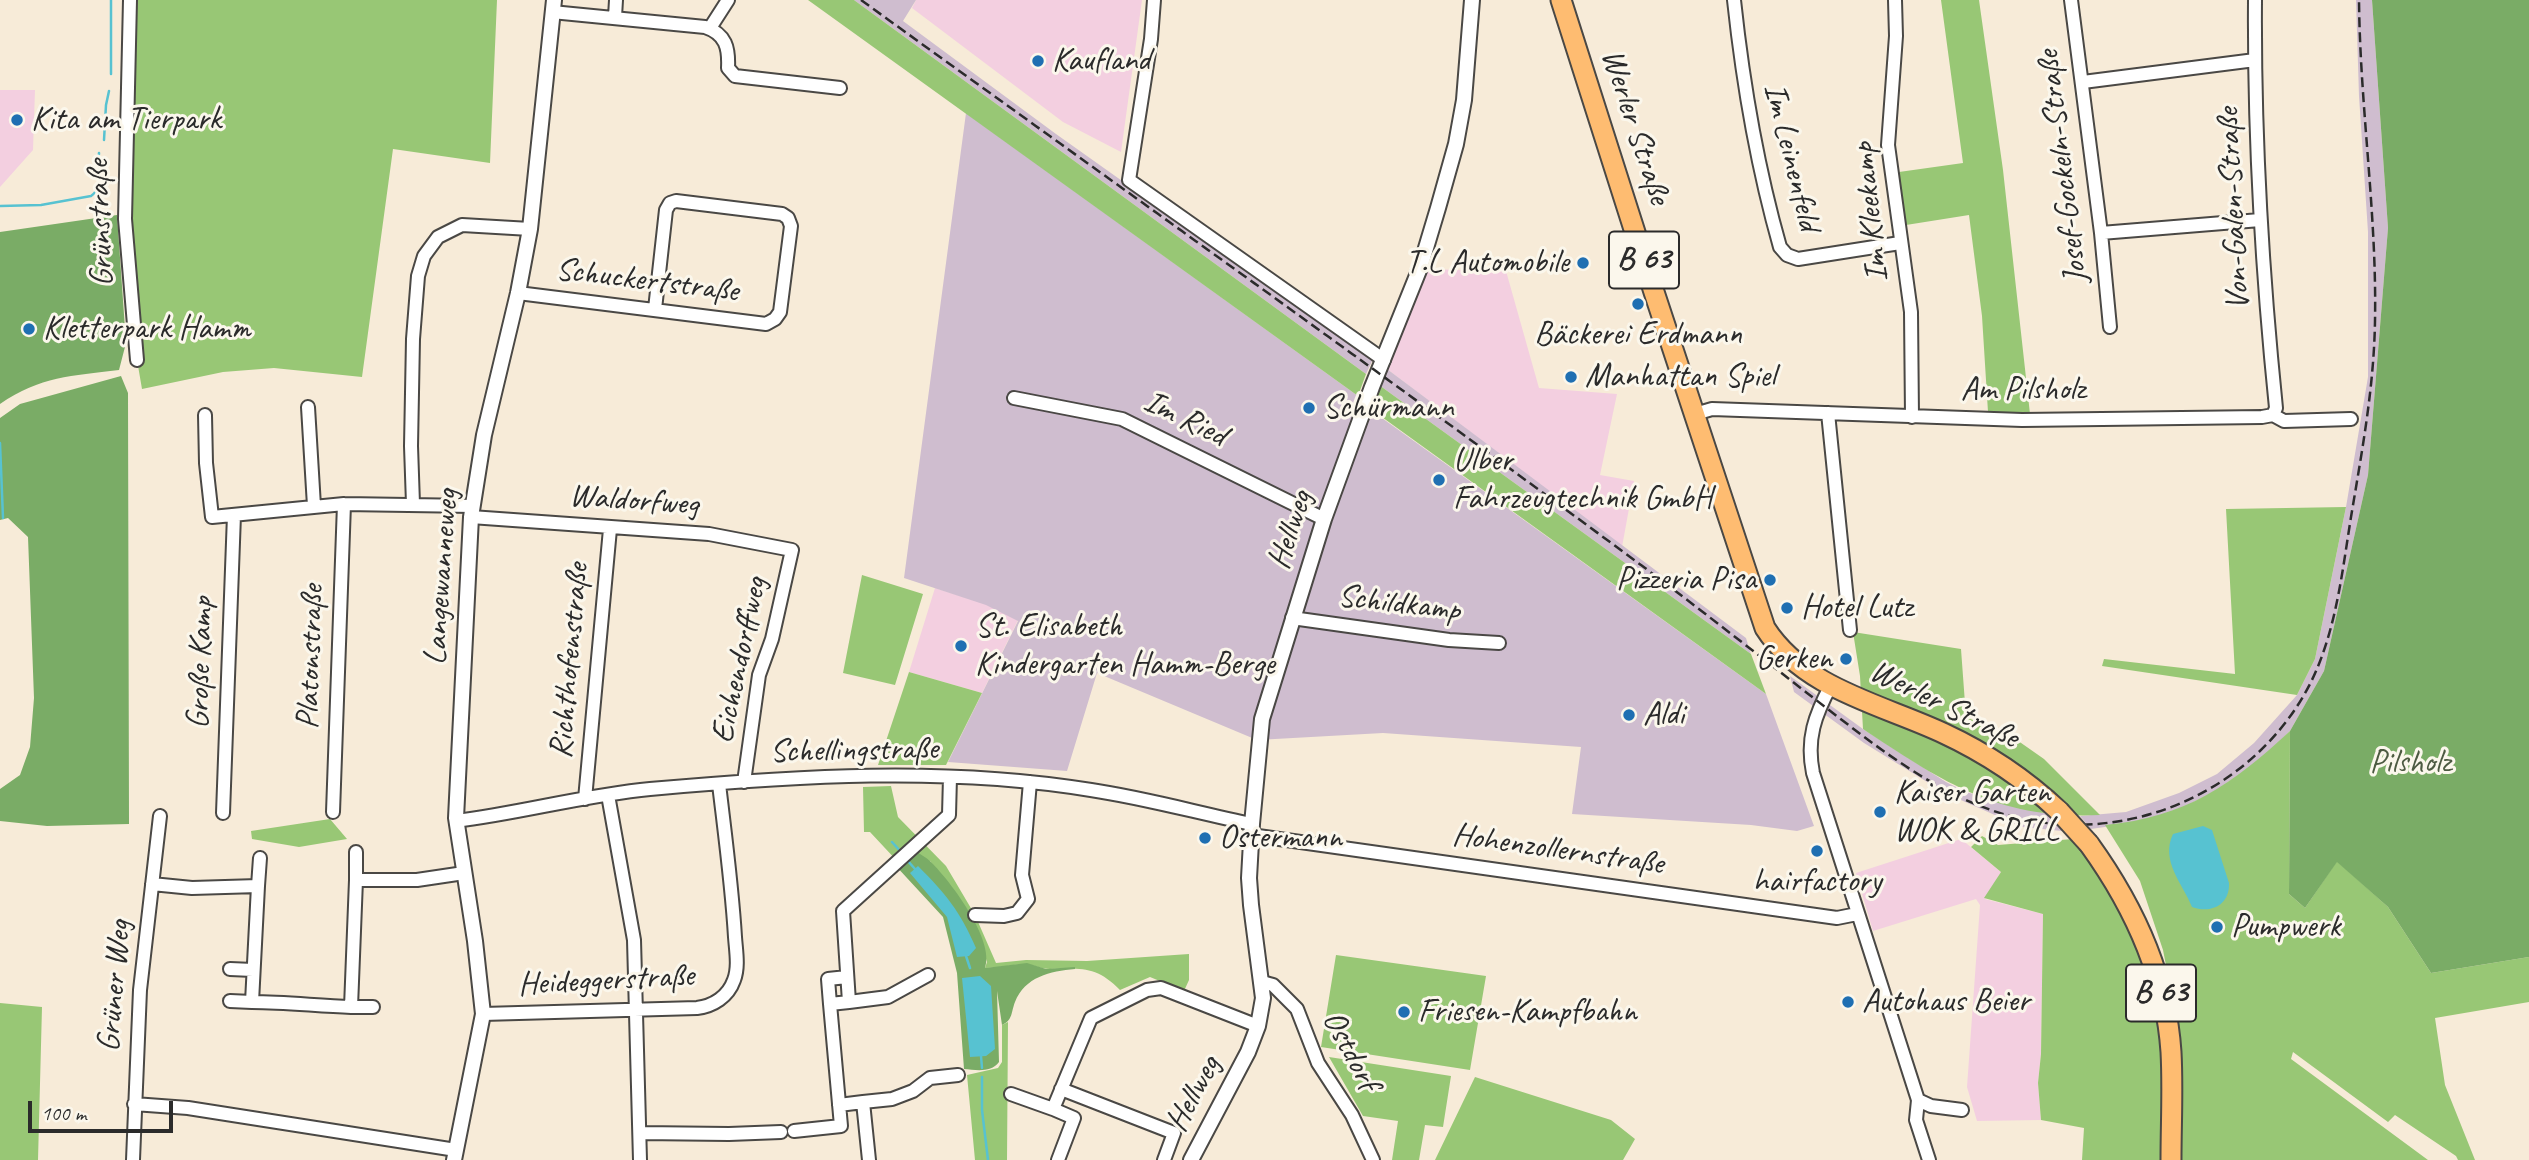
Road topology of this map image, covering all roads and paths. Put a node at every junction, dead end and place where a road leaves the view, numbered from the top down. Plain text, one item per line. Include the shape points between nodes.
1 (130, 0) edge
2 (616, 0) edge
3 (728, 0) edge
4 (1154, 0) edge
5 (1472, 0) edge
6 (1561, 0) edge
7 (1734, 0) edge
8 (1895, 0) edge
9 (2071, 0) edge
10 (2255, 0) edge
11 (553, 6) edge
12 (615, 17) junction
13 (710, 29) junction
14 (2255, 60) junction
15 (2082, 82) junction
16 (840, 88) dead end
17 (2260, 220) junction
18 (530, 229) junction
19 (2101, 233) junction
20 (1900, 243) junction
21 (518, 293) junction
22 (655, 309) junction
23 (2110, 327) dead end
24 (137, 360) dead end
25 (1384, 360) junction
26 (1014, 398) dead end
27 (308, 407) dead end
28 (1695, 414) junction
29 (1828, 414) junction
30 (205, 415) dead end
31 (2273, 415) junction
32 (1912, 417) junction
33 (2351, 419) dead end
34 (344, 504) junction
35 (414, 504) junction
36 (314, 506) junction
37 (472, 511) junction
38 (234, 515) junction
39 (1324, 519) junction
40 (610, 528) junction
41 (793, 550) joint
42 (1292, 618) junction
43 (1850, 630) dead end
44 (1499, 643) dead end
45 (1831, 685) junction
46 (950, 777) junction
47 (744, 782) junction
48 (1030, 782) junction
49 (719, 784) junction
50 (608, 795) junction
51 (585, 799) junction
52 (333, 811) dead end
53 (223, 813) dead end
54 (160, 816) dead end
55 (456, 821) junction
56 (1252, 830) junction
57 (356, 852) dead end
58 (260, 858) dead end
59 (464, 873) junction
60 (356, 880) junction
61 (152, 884) junction
62 (258, 886) junction
63 (1857, 914) junction
64 (975, 915) dead end
65 (230, 969) dead end
66 (253, 970) junction
67 (928, 975) dead end
68 (847, 977) junction
69 (1262, 982) junction
70 (230, 1001) dead end
71 (252, 1002) junction
72 (849, 1002) junction
73 (830, 1004) junction
74 (351, 1007) junction
75 (373, 1007) dead end
76 (635, 1011) junction
77 (483, 1014) junction
78 (1258, 1026) junction
79 (958, 1075) dead end
80 (1061, 1089) junction
81 (1012, 1094) dead end
82 (1082, 1097) junction
83 (1918, 1100) junction
84 (863, 1102) junction
85 (134, 1104) junction
86 (839, 1105) junction
87 (1053, 1109) junction
88 (1962, 1110) dead end
89 (1074, 1118) junction
90 (865, 1124) junction
91 (841, 1126) junction
92 (640, 1133) junction
93 (455, 1155) edge
94 (133, 1160) edge
95 (640, 1160) edge
96 (869, 1160) edge
97 (1058, 1160) edge
98 (1164, 1160) edge
99 (1191, 1160) edge
100 (1373, 1160) edge
101 (1929, 1160) edge
102 (2171, 1160) edge

1 - 24 street, Grünstraße via 125,219
2 - 12 street
3 - 13 street
4 - 25 street via 1129,180
5 - 25 street, Hellweg via 1456,144 1420,268
6 - 28 main road, Werler Straße / B 63
7 - 20 street, Im Leinenfeld via 1751,127 1780,247 1798,259
8 - 20 street, Im Kleekamp via 1888,145
9 - 15 street, Josef-Gockeln-Straße
10 - 14 street, Von-Galen-Straße
11 - 12 street
11 - 18 street, Langewanneweg
12 - 13 street
13 - 16 street via 728,47 728,68 734,76
14 - 15 street
14 - 17 street, Von-Galen-Straße
15 - 19 street, Josef-Gockeln-Straße
17 - 19 street
17 - 31 street, Von-Galen-Straße
18 - 21 street, Langewanneweg
18 - 35 street via 462,225 438,237 424,256 413,339
19 - 23 street, Josef-Gockeln-Straße
20 - 32 street, Im Kleekamp via 1911,312
21 - 22 street, Schuckertstraße
21 - 37 street, Langewanneweg via 490,405
22 - 22 street, Schuckertstraße via 769,323 780,312 791,226 788,218 670,202
25 - 39 street, Hellweg
26 - 39 street, Im Ried via 1122,419
27 - 36 street
28 - 29 street, Am Pilsholz via 1713,409
28 - 45 main road, Werler Straße / B 63 via 1765,628 1800,667
29 - 32 street, Am Pilsholz
29 - 43 street
30 - 38 street, Waldorfweg via 212,517
31 - 32 street, Am Pilsholz via 2022,420
31 - 33 street, Am Pilsholz via 2284,421
34 - 35 street, Waldorfweg
34 - 36 street, Waldorfweg
34 - 52 street, Platonstraße
35 - 37 street, Waldorfweg
36 - 38 street, Waldorfweg
37 - 40 street, Waldorfweg
37 - 55 street, Langewanneweg
38 - 53 street, Große Kamp
39 - 42 street, Hellweg
40 - 41 street, Waldorfweg via 709,534
40 - 51 street, Richthofenstraße
41 - 47 street, Eichendorffweg via 759,675
42 - 44 street, Schildkamp
42 - 56 street, Hellweg via 1262,719
45 - 63 street, Werler Straße via 1812,725 1811,762
45 - 102 main road, Werler Straße / B 63, bridge via 1975,748 2031,786 2089,844 2130,906 2159,984 2171,1050
46 - 47 street, Schellingstraße via 861,775
46 - 48 street, Schellingstraße
46 - 68 street via 949,815 843,911
47 - 49 street, Schellingstraße
48 - 56 street, Schellingstraße via 1091,790
48 - 64 street via 1022,875 1028,899 1017,913
49 - 50 street, Schellingstraße
49 - 76 street, Heideggerstraße via 735,925 734,981 724,996 704,1007
50 - 51 street, Schellingstraße
50 - 76 street via 634,940
51 - 55 street, Schellingstraße
54 - 61 street, Grüner Weg
55 - 59 street, Langewanneweg
56 - 63 street, Hohenzollernstraße via 1837,918
56 - 69 street, Hellweg via 1251,905
57 - 60 street
58 - 62 street
59 - 60 street via 416,880
59 - 77 street, Langewanneweg
60 - 74 street
61 - 62 street
61 - 85 street, Grüner Weg
62 - 66 street
63 - 83 street, Werler Straße
65 - 66 street
66 - 71 street
67 - 72 street via 888,997
68 - 72 street
68 - 73 street via 828,979
69 - 78 street, Hellweg
69 - 100 street, Ostdorf via 1273,985 1297,1009 1318,1063 1352,1115
70 - 71 street
71 - 74 street
72 - 73 street
73 - 86 street
74 - 75 street
76 - 77 street, Heideggerstraße
76 - 92 street
77 - 93 street, Langewanneweg
78 - 80 street via 1161,988 1147,990 1091,1018
78 - 99 street, Hellweg
79 - 84 street via 930,1078 892,1099
80 - 82 street
80 - 87 street
81 - 87 street
82 - 89 street
82 - 98 street via 1174,1133
83 - 88 street via 1931,1107
83 - 101 street, Werler Straße via 1916,1120
84 - 86 street
84 - 90 street
85 - 93 street via 188,1108
85 - 94 street, Grüner Weg
86 - 91 street
87 - 89 street
89 - 97 street
90 - 91 street
90 - 96 street
91 - 92 street via 729,1134
92 - 95 street

